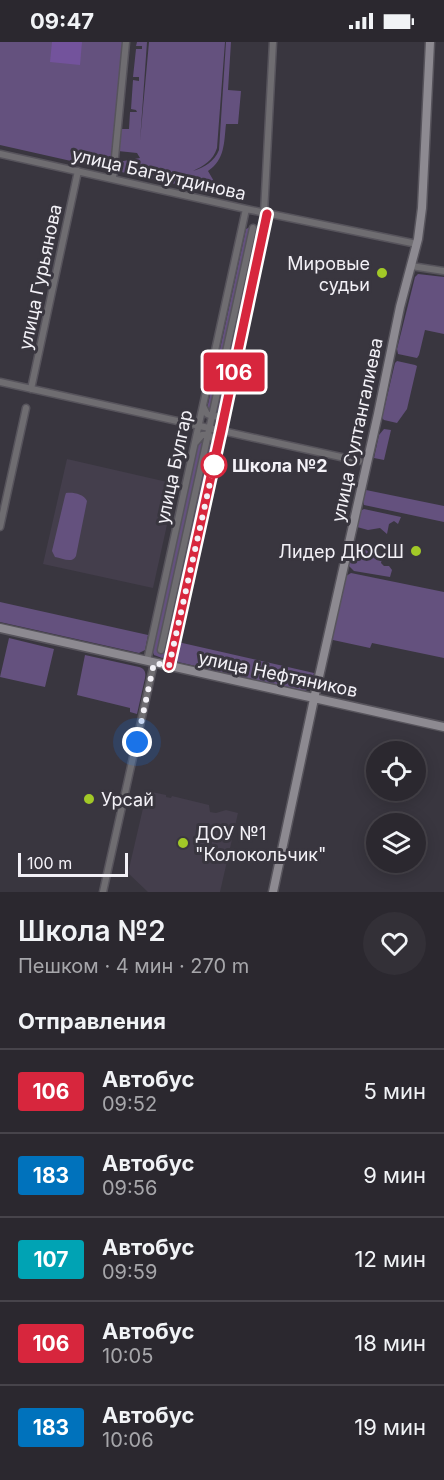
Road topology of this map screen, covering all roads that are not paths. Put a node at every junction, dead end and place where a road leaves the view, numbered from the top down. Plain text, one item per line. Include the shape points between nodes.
1 (126, 42) edge
2 (273, 42) edge
3 (430, 42) edge
4 (0, 154) edge
5 (78, 171) junction
6 (113, 178) junction
7 (246, 209) junction
8 (266, 213) junction
9 (253, 228) dead end
10 (417, 244) junction
11 (411, 266) junction
12 (444, 271) edge
13 (0, 382) edge
14 (31, 389) junction
15 (203, 405) junction
16 (27, 408) dead end
17 (226, 410) junction
18 (212, 416) junction
19 (198, 426) junction
20 (221, 431) junction
21 (209, 432) junction
22 (194, 445) junction
23 (217, 451) junction
24 (359, 461) dead end
25 (0, 527) edge
26 (0, 628) edge
27 (161, 650) dead end
28 (151, 662) junction
29 (169, 666) junction
30 (314, 699) junction
31 (444, 727) edge
32 (103, 892) edge
33 (273, 892) edge

1 - 6 street
2 - 8 street, улица Булгар
3 - 10 street, улица Султангалиева via 423,208
4 - 5 street, улица Багаутдинова
5 - 6 street, улица Багаутдинова
5 - 14 street, улица Гурьянова
6 - 7 street, улица Багаутдинова
7 - 8 street, улица Багаутдинова
7 - 15 street, улица Булгар
8 - 10 street, улица Багаутдинова
8 - 17 street, улица Булгар
9 - 18 street
10 - 11 street, улица Султангалиева
11 - 12 street
11 - 30 street, улица Султангалиева
13 - 14 street
14 - 19 street
15 - 18 street
15 - 19 street, улица Булгар
16 - 25 street
17 - 18 street via 220,416
17 - 20 street, улица Булгар
18 - 21 street
19 - 21 street
19 - 22 street, улица Булгар
20 - 21 street
20 - 23 street, улица Булгар
20 - 24 street
21 - 22 street
21 - 23 street
21 - 27 street
22 - 28 street, улица Булгар
23 - 29 street, улица Булгар
26 - 28 street, улица Нефтяников
28 - 29 street, улица Нефтяников
28 - 32 street, улица Булгар
29 - 30 street, улица Нефтяников
30 - 31 street, улица Нефтяников
30 - 33 street, улица Султангалиева

